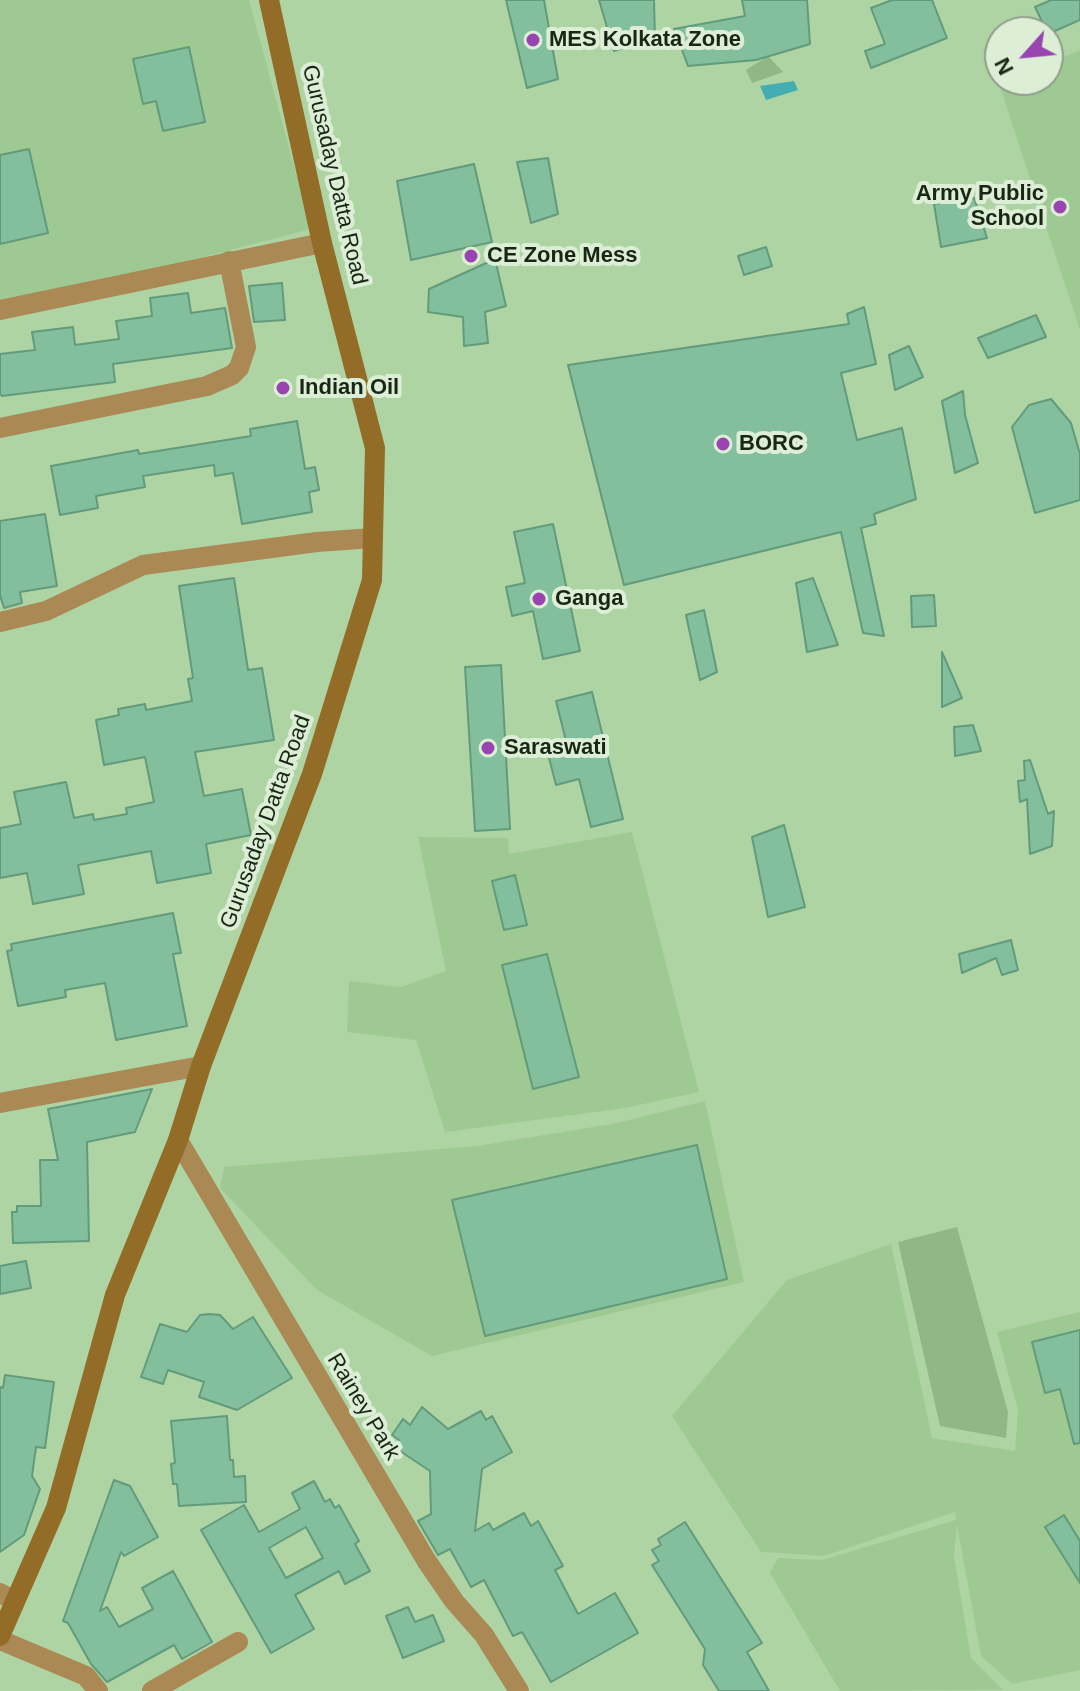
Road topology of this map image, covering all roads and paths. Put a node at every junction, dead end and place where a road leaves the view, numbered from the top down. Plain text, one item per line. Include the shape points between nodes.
1 (269, 0) edge
2 (322, 243) junction
3 (229, 261) junction
4 (0, 310) edge
5 (0, 428) edge
6 (373, 538) junction
7 (0, 622) edge
8 (201, 1066) junction
9 (0, 1103) edge
10 (178, 1140) junction
11 (8, 1597) edge
12 (0, 1638) edge
13 (238, 1642) dead end
14 (98, 1691) edge
15 (152, 1691) edge
16 (519, 1691) edge

1 - 2 street, Gurusaday Datta Road
2 - 3 street
2 - 6 street, Gurusaday Datta Road via 375,448
3 - 4 street
3 - 5 street via 246,347 232,375 207,386
6 - 7 street via 143,565 46,611
6 - 8 street, Gurusaday Datta Road via 372,580 312,774
8 - 9 street
8 - 10 street, Gurusaday Datta Road
10 - 11 street, Gurusaday Datta Road via 115,1295 56,1508
10 - 16 street, Rainey Park via 426,1560
11 - 12 street, Gurusaday Datta Road
12 - 14 street via 86,1676
13 - 15 street

